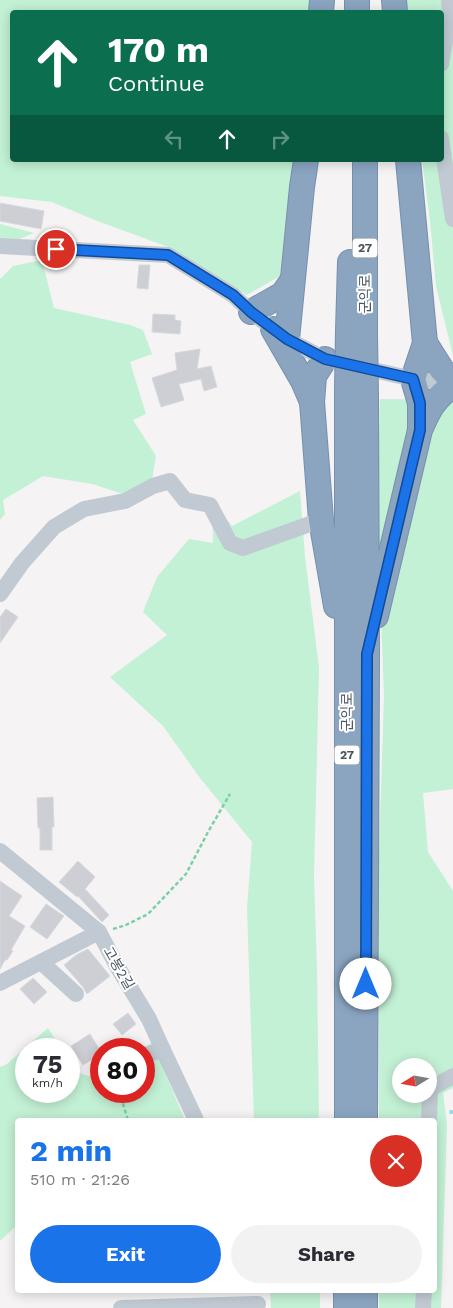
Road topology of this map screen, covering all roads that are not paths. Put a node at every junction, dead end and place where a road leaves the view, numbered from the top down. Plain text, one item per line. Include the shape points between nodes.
1 (449, 0) edge
2 (444, 47) edge
3 (444, 158) edge
4 (306, 162) edge
5 (353, 162) edge
6 (365, 162) edge
7 (408, 162) edge
8 (453, 219) edge
9 (0, 246) edge
10 (292, 281) junction
11 (251, 312) junction
12 (357, 333) junction
13 (280, 334) junction
14 (425, 343) junction
15 (325, 359) junction
16 (413, 379) junction
17 (453, 384) edge
18 (356, 393) junction
19 (312, 402) junction
20 (420, 430) junction
21 (321, 520) junction
22 (0, 594) edge
23 (367, 654) junction
24 (347, 673) junction
25 (0, 850) edge
26 (99, 932) junction
27 (41, 962) junction
28 (0, 983) edge
29 (76, 994) dead end
30 (163, 1050) junction
31 (155, 1052) edge
32 (453, 1076) edge
33 (195, 1118) edge
34 (347, 1118) edge
35 (365, 1118) edge
36 (429, 1118) edge
37 (346, 1293) edge
38 (364, 1293) edge
39 (424, 1293) edge
40 (258, 1301) edge
41 (120, 1308) edge
42 (346, 1308) edge
43 (364, 1308) edge
44 (423, 1308) edge

1 - 2 street
3 - 8 street
4 - 10 highway
5 - 12 highway, 군익로 / 27
6 - 12 highway, 군익로 / 27
7 - 14 highway
9 - 11 street via 168,255 233,295
10 - 11 highway via 282,294
10 - 13 highway
11 - 13 street
12 - 18 highway, 군익로 / 27, bridge
13 - 15 street
13 - 19 highway
14 - 16 highway
14 - 17 highway
15 - 16 street
15 - 19 highway via 314,376
16 - 17 street
16 - 20 highway via 420,403
17 - 20 highway via 430,406
18 - 23 highway, 군익로 / 27
18 - 24 highway, 군익로 / 27
19 - 21 highway
20 - 23 highway
21 - 22 street via 243,548 230,543 210,505 185,500 170,481 126,500 84,509 54,527
21 - 24 highway
23 - 35 highway, 군익로 / 27
24 - 34 highway, 군익로 / 27
25 - 26 street, 고봉2길
26 - 27 street
26 - 30 street, 고봉2길
27 - 28 street
27 - 29 street
30 - 31 street
30 - 33 street, 고봉2길
32 - 36 street via 430,1089
37 - 42 highway
38 - 43 highway
39 - 44 street
40 - 41 street

